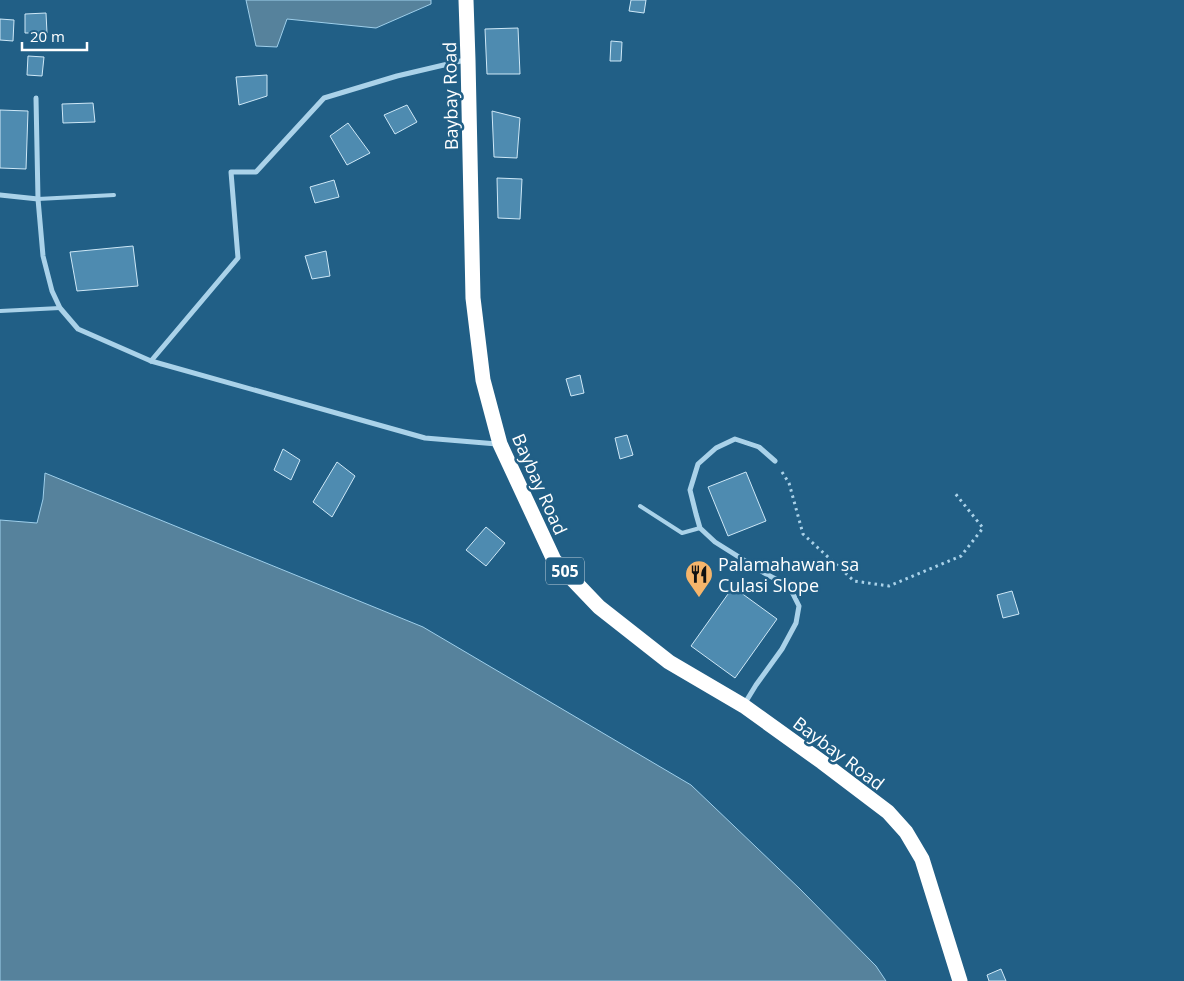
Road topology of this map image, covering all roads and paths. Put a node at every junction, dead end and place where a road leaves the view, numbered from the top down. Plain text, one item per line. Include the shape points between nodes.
1 (466, 0) edge
2 (468, 60) junction
3 (36, 98) dead end
4 (0, 195) edge
5 (114, 195) dead end
6 (38, 199) junction
7 (60, 308) junction
8 (0, 311) edge
9 (151, 361) junction
10 (500, 444) junction
11 (775, 461) joint
12 (954, 492) dead end
13 (640, 506) dead end
14 (700, 528) junction
15 (744, 706) junction
16 (960, 981) edge

1 - 2 highway, Baybay Road / 505
2 - 9 street via 324,98 256,172 231,172 238,258
2 - 10 highway, Baybay Road / 505 via 473,298 483,380
3 - 6 street
4 - 6 street
5 - 6 lane
6 - 7 street via 43,256
7 - 8 lane
7 - 9 street via 78,330
9 - 10 street via 425,438
10 - 15 highway, Baybay Road / 505 via 554,560 599,606 669,662
11 - 12 path via 790,483 803,534 854,581 889,586 961,556 983,528
11 - 14 street via 759,447 735,439 716,448 698,464 690,490
13 - 14 lane via 682,533
14 - 15 street via 716,542 789,586 799,606 796,623 782,649
15 - 16 highway, Baybay Road / 505 via 888,812 906,832 922,859

